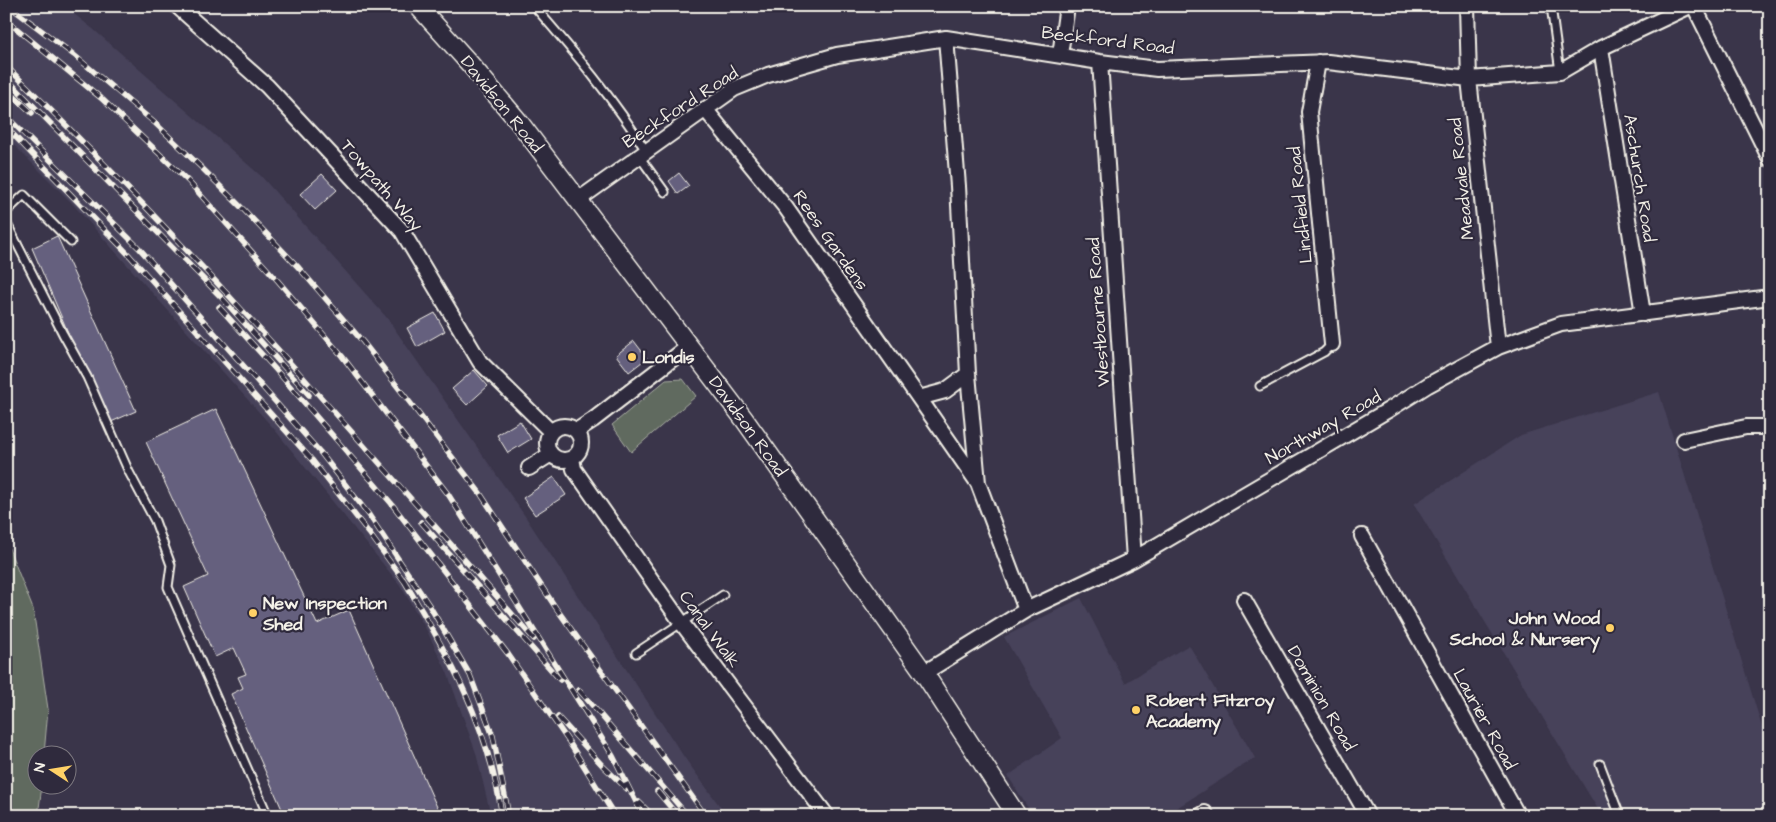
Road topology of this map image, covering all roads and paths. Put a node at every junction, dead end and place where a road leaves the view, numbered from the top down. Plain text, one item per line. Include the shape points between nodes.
1 (177, 6) edge
2 (418, 6) edge
3 (534, 6) edge
4 (1068, 6) edge
5 (1467, 6) edge
6 (1551, 6) edge
7 (1690, 6) edge
8 (1694, 6) edge
9 (946, 38) junction
10 (1601, 48) junction
11 (1060, 55) junction
12 (1100, 62) junction
13 (1318, 62) junction
14 (1560, 72) junction
15 (1469, 78) junction
16 (706, 109) junction
17 (642, 153) junction
18 (1770, 159) edge
19 (666, 192) dead end
20 (578, 200) junction
21 (6, 212) edge
22 (6, 222) edge
23 (71, 242) dead end
24 (1770, 297) edge
25 (1643, 314) junction
26 (1332, 344) joint
27 (688, 347) junction
28 (1498, 347) junction
29 (968, 374) junction
30 (1260, 386) dead end
31 (919, 398) junction
32 (1770, 427) edge
33 (576, 431) junction
34 (551, 432) junction
35 (1684, 440) dead end
36 (552, 454) junction
37 (572, 458) junction
38 (528, 468) dead end
39 (978, 483) junction
40 (1362, 536) dead end
41 (1134, 559) junction
42 (723, 595) dead end
43 (1244, 600) dead end
44 (1026, 610) junction
45 (681, 622) junction
46 (636, 652) dead end
47 (924, 673) junction
48 (1600, 764) dead end
49 (268, 816) edge
50 (826, 816) edge
51 (1017, 816) edge
52 (1200, 816) edge
53 (1207, 816) edge
54 (1368, 816) edge
55 (1518, 816) edge
56 (1620, 816) edge

1 - 34 street, Towpath Way via 267,86 402,231 480,362
2 - 20 street, Davidson Road via 519,122
3 - 17 lane via 582,62 632,129
4 - 11 street
5 - 15 street, Meadvale Road
6 - 14 lane
7 - 10 street, Beckford Road
8 - 18 street
9 - 11 street, Beckford Road
9 - 16 street, Beckford Road via 837,55 768,75 734,89
9 - 29 street, Rees Gardens
10 - 14 street, Beckford Road
10 - 25 street, Aschurch Road
11 - 12 street, Beckford Road
12 - 13 street, Beckford Road via 1156,69
12 - 41 street, Westbourne Road
13 - 15 street, Beckford Road
13 - 26 street, Lindfield Road via 1309,112
14 - 15 street, Beckford Road
15 - 28 street, Meadvale Road
16 - 17 street, Beckford Road
16 - 31 street, Rees Gardens via 786,208
17 - 19 lane
17 - 20 street, Beckford Road
20 - 27 street, Davidson Road
21 - 23 lane via 24,195
22 - 49 lane via 87,376 129,472 155,521 171,565 168,587
24 - 25 street, Northway Road
25 - 28 street, Northway Road via 1561,324
26 - 30 lane via 1324,352
27 - 33 street
27 - 47 street, Davidson Road via 744,419
28 - 41 street, Northway Road
29 - 31 street via 945,391
29 - 39 street, Rees Gardens
31 - 39 street, Rees Gardens
32 - 35 street via 1746,427
33 - 34 street via 564,426
33 - 37 street via 581,446
34 - 36 street via 548,443
36 - 37 street via 561,459
36 - 38 street
37 - 45 street, Canal Walk via 574,469
39 - 44 street, Rees Gardens
40 - 55 street, Laurier Road
41 - 44 street, Northway Road
42 - 45 lane
43 - 54 street, Dominion Road
44 - 47 street, Northway Road
45 - 46 lane
45 - 50 street, Canal Walk
47 - 51 street, Davidson Road
48 - 56 lane
52 - 53 street via 1205,813

